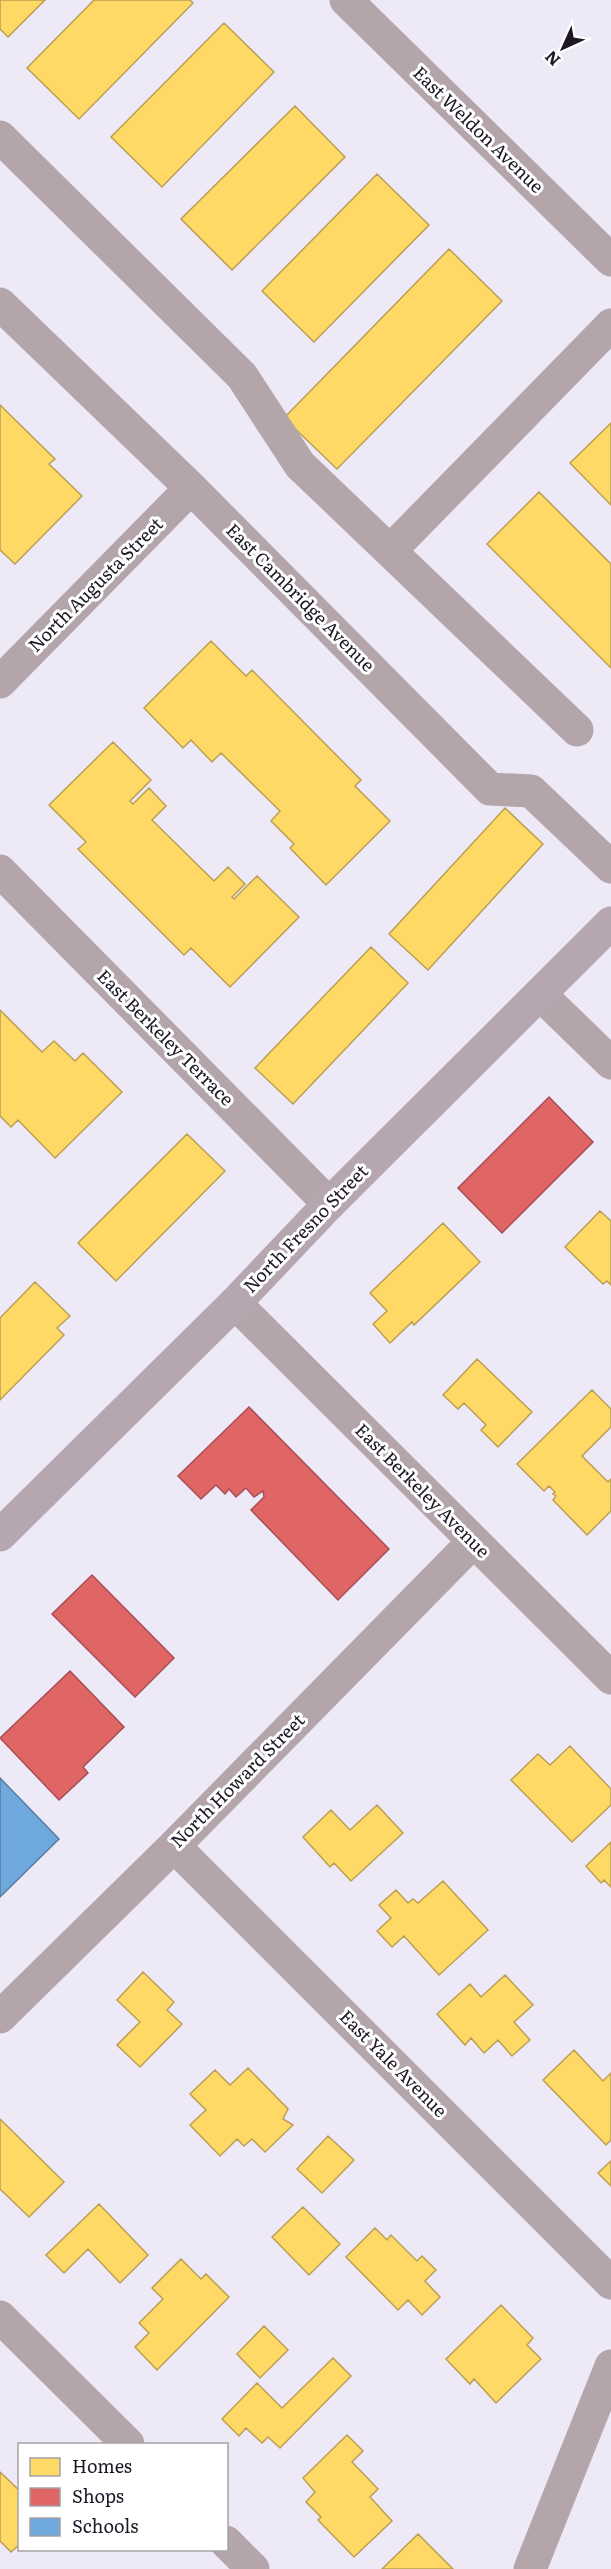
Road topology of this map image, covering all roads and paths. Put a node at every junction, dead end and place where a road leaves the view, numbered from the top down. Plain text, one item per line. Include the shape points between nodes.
1 (346, 0) edge
2 (0, 137) edge
3 (611, 260) edge
4 (0, 304) edge
5 (611, 325) edge
6 (191, 488) junction
7 (390, 551) junction
8 (0, 682) edge
9 (577, 730) dead end
10 (611, 867) edge
11 (0, 871) edge
12 (611, 923) edge
13 (540, 994) junction
14 (611, 1063) edge
15 (329, 1204) junction
16 (235, 1303) junction
17 (0, 1535) edge
18 (473, 1542) junction
19 (611, 1678) edge
20 (174, 1846) junction
21 (0, 2017) edge
22 (611, 2283) edge
23 (0, 2317) edge
24 (611, 2366) edge
25 (126, 2443) edge
26 (228, 2544) edge
27 (253, 2569) edge
28 (530, 2569) edge

1 - 3 street, East Weldon Avenue
2 - 7 street via 242,376 300,465
4 - 6 street, East Cambridge Avenue
5 - 7 street
6 - 8 street, North Augusta Street
6 - 10 street, East Cambridge Avenue via 490,789 531,792
7 - 9 street
11 - 15 street, East Berkeley Terrace
12 - 13 main road, North Fresno Street
13 - 14 street
13 - 15 main road, North Fresno Street
15 - 16 main road, North Fresno Street
16 - 17 main road, North Fresno Street
16 - 18 street, East Berkeley Avenue
18 - 19 street, East Berkeley Avenue
18 - 20 street, North Howard Street
20 - 21 street, North Howard Street
20 - 22 street, East Yale Avenue
23 - 25 street
24 - 28 street
26 - 27 street

